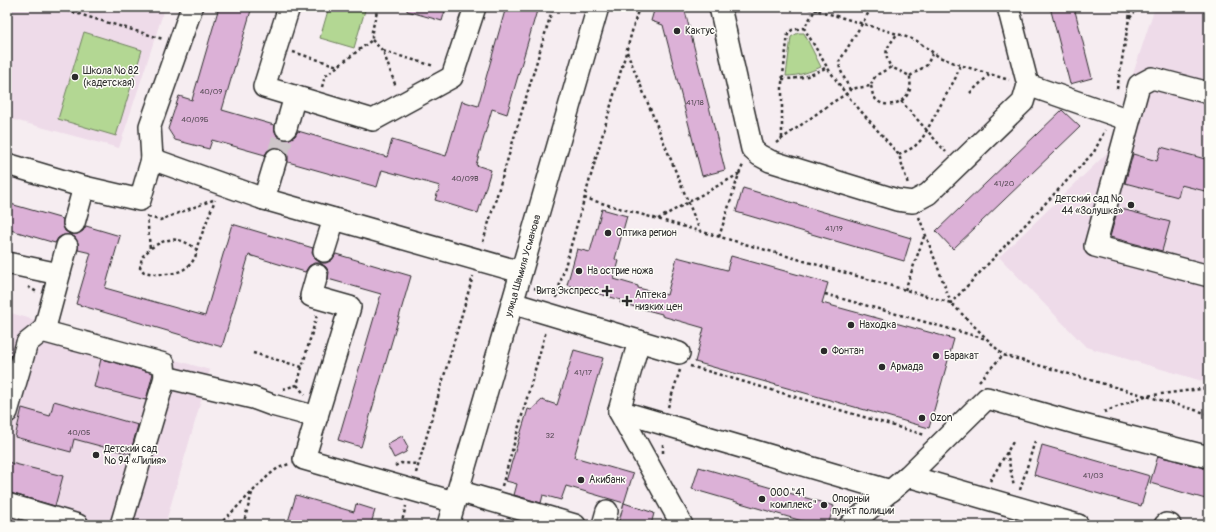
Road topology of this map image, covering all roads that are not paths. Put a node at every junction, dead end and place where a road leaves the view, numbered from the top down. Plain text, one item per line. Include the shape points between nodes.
1 (192, 7) edge
2 (289, 7) edge
3 (475, 7) edge
4 (598, 7) edge
5 (720, 7) edge
6 (1008, 7) edge
7 (1028, 86) junction
8 (1209, 93) edge
9 (295, 96) junction
10 (1121, 118) junction
11 (286, 128) tunnel mouth
12 (152, 159) junction
13 (276, 159) tunnel mouth
14 (7, 164) edge
15 (84, 187) junction
16 (264, 199) junction
17 (334, 219) junction
18 (74, 223) dead end
19 (67, 246) dead end
20 (324, 251) dead end
21 (7, 263) edge
22 (521, 272) junction
23 (59, 274) junction
24 (317, 275) dead end
25 (1209, 276) edge
26 (512, 303) junction
27 (44, 331) junction
28 (639, 341) junction
29 (684, 360) road end
30 (165, 377) junction
31 (619, 411) junction
32 (7, 412) edge
33 (317, 417) junction
34 (1209, 457) edge
35 (908, 476) junction
36 (892, 491) junction
37 (456, 497) junction
38 (7, 504) edge
39 (78, 525) edge
40 (121, 525) edge
41 (448, 525) edge
42 (575, 525) edge
43 (682, 525) edge
44 (850, 525) edge
45 (1078, 525) edge
46 (1165, 525) edge
47 (1170, 525) edge

1 - 12 street via 150,126
2 - 9 street via 264,87
3 - 9 street via 452,77 373,120
4 - 22 street, улица Шамиля Усманова
5 - 7 street via 755,152 770,161 897,200 914,202 928,194 1023,102
6 - 7 street
7 - 10 street
8 - 10 street via 1152,78 1139,85
9 - 11 street
10 - 25 street via 1095,246
12 - 15 street via 144,209
12 - 16 street
13 - 16 street
14 - 15 street
15 - 18 street
16 - 17 street
17 - 20 street
17 - 22 street
19 - 23 street
21 - 23 street
22 - 26 street, улица Шамиля Усманова
23 - 27 street
24 - 33 street via 311,296 350,307
26 - 28 street
26 - 37 street, улица Шамиля Усманова
27 - 30 street via 164,364
27 - 32 street via 28,343
28 - 29 street
28 - 31 street
30 - 33 street via 253,398
30 - 40 street
31 - 36 street
31 - 43 street
33 - 37 street via 304,459
34 - 35 street via 987,398
35 - 36 street
35 - 45 street via 1016,504
36 - 44 street
37 - 41 street, улица Шамиля Усманова
37 - 42 street via 497,502
38 - 39 street
46 - 47 street

